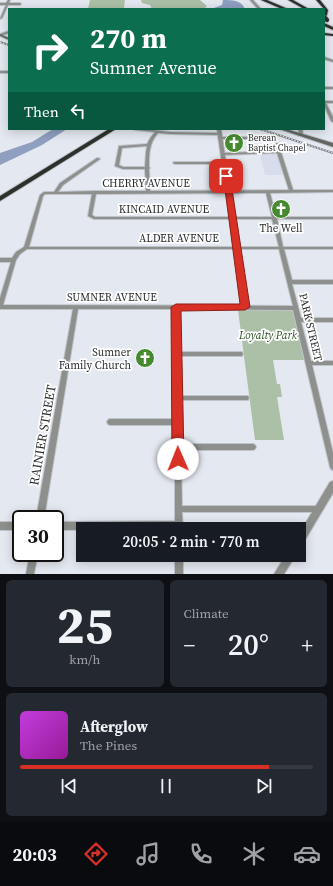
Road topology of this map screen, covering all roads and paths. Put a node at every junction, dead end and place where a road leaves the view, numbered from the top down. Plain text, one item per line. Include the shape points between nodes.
1 (9, 0) edge
2 (251, 0) edge
3 (263, 0) edge
4 (278, 0) edge
5 (290, 0) edge
6 (302, 0) edge
7 (318, 0) edge
8 (0, 4) edge
9 (6, 4) junction
10 (20, 4) dead end
11 (259, 8) edge
12 (283, 8) edge
13 (290, 8) edge
14 (294, 8) edge
15 (304, 8) edge
16 (310, 8) edge
17 (324, 8) edge
18 (325, 9) edge
19 (1, 18) dead end
20 (327, 21) edge
21 (333, 29) edge
22 (325, 104) edge
23 (333, 121) edge
24 (102, 130) edge
25 (110, 130) edge
26 (142, 130) edge
27 (284, 130) edge
28 (300, 130) edge
29 (194, 131) edge
30 (157, 132) junction
31 (220, 133) edge
32 (299, 135) junction
33 (149, 145) junction
34 (333, 145) edge
35 (278, 152) junction
36 (223, 154) junction
37 (98, 159) dead end
38 (176, 163) dead end
39 (224, 163) junction
40 (148, 168) junction
41 (228, 191) junction
42 (268, 191) junction
43 (291, 191) junction
44 (333, 191) edge
45 (0, 192) edge
46 (56, 192) junction
47 (94, 192) junction
48 (148, 192) junction
49 (0, 199) edge
50 (232, 218) junction
51 (275, 218) junction
52 (333, 218) edge
53 (26, 248) junction
54 (236, 248) junction
55 (282, 248) junction
56 (333, 248) edge
57 (0, 260) edge
58 (14, 260) junction
59 (290, 282) junction
60 (333, 282) edge
61 (0, 307) edge
62 (76, 307) junction
63 (176, 307) junction
64 (245, 307) junction
65 (296, 308) junction
66 (298, 320) junction
67 (333, 320) edge
68 (176, 354) junction
69 (240, 354) dead end
70 (309, 363) junction
71 (333, 363) edge
72 (177, 398) junction
73 (246, 398) dead end
74 (110, 422) dead end
75 (177, 422) junction
76 (253, 446) dead end
77 (177, 447) junction
78 (333, 467) edge
79 (333, 486) edge
80 (179, 509) junction
81 (319, 509) junction
82 (42, 510) edge
83 (178, 522) edge
84 (0, 526) edge
85 (12, 526) edge
86 (64, 526) edge
87 (76, 526) edge
88 (306, 530) edge
89 (32, 562) edge
90 (179, 562) edge
91 (287, 562) edge
92 (30, 574) edge
93 (179, 574) edge
94 (279, 574) edge

1 - 9 street
2 - 11 street
3 - 12 highway
4 - 13 highway
4 - 14 highway
5 - 15 highway
6 - 16 highway
7 - 17 highway
8 - 9 street
9 - 10 street
9 - 19 street
18 - 20 highway
20 - 21 highway
22 - 23 street
24 - 45 highway
25 - 49 highway
26 - 30 street
27 - 32 main road
28 - 32 street
29 - 30 street
29 - 31 street
30 - 33 street
31 - 35 street via 274,138
31 - 36 street
32 - 34 main road
33 - 40 street
33 - 40 street via 120,146 117,166
35 - 36 street
35 - 43 street
36 - 39 street
37 - 46 street via 62,184
38 - 39 street
39 - 41 street
40 - 48 street
41 - 42 street, CHERRY AVENUE
41 - 48 street, CHERRY AVENUE
41 - 50 street
42 - 43 street, CHERRY AVENUE
42 - 51 street, PARK STREET
43 - 44 street, CHERRY AVENUE
46 - 47 street, CHERRY AVENUE
46 - 53 street via 45,192 41,195
47 - 48 street, CHERRY AVENUE
47 - 50 street, KINCAID AVENUE via 91,217
50 - 51 street, KINCAID AVENUE
50 - 54 street
51 - 52 street, KINCAID AVENUE
51 - 55 street, PARK STREET
53 - 54 street, ALDER AVENUE
53 - 58 street via 18,252
54 - 55 street, ALDER AVENUE
54 - 64 street
55 - 56 street, ALDER AVENUE
55 - 59 street, PARK STREET
57 - 58 street
58 - 61 street
59 - 60 street
59 - 65 street, PARK STREET
61 - 62 street, SUMNER AVENUE
62 - 63 street, SUMNER AVENUE
62 - 82 street, RAINIER STREET
63 - 64 street, SUMNER AVENUE
63 - 68 street
64 - 65 street, SUMNER AVENUE
65 - 66 street, PARK STREET
66 - 67 street
66 - 70 street, PARK STREET
68 - 69 street
68 - 72 street
70 - 71 street
70 - 78 street, PARK STREET
72 - 73 street
72 - 75 street
74 - 75 street
75 - 77 street
76 - 77 street
77 - 80 street
79 - 81 street
80 - 81 street
80 - 83 street
81 - 88 street
84 - 85 street
86 - 87 street
89 - 92 street
90 - 93 street
91 - 94 street

